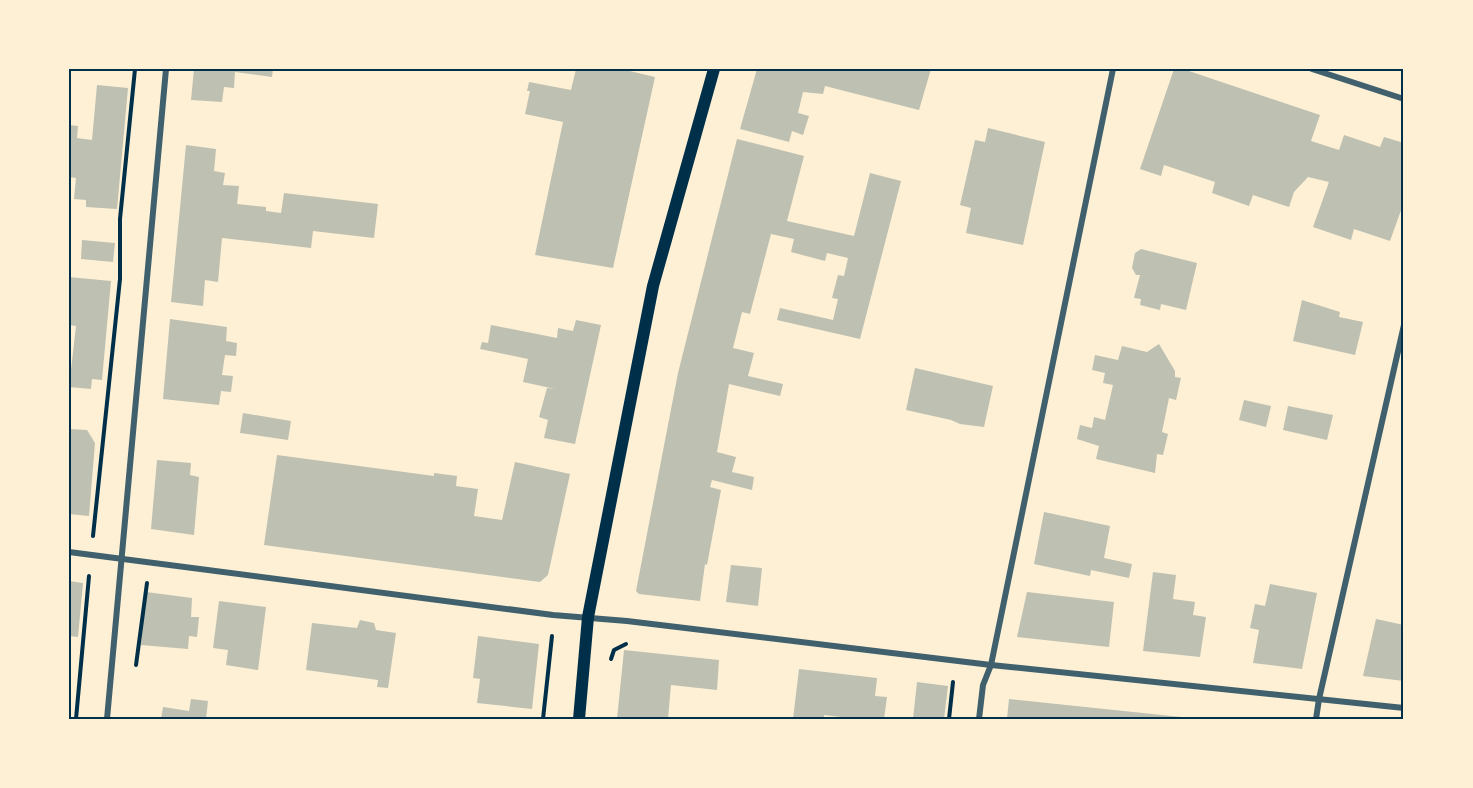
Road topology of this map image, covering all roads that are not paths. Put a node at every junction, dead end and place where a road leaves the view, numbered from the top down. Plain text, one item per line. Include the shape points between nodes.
1 (166, 69) edge
2 (714, 69) edge
3 (1113, 69) edge
4 (1312, 69) edge
5 (1404, 99) edge
6 (1404, 325) edge
7 (69, 552) edge
8 (122, 558) junction
9 (588, 617) junction
10 (991, 665) junction
11 (1319, 699) junction
12 (1404, 708) edge
13 (107, 719) edge
14 (579, 719) edge
15 (979, 719) edge
16 (1316, 719) edge

1 - 8 street
2 - 9 main road via 653,286
3 - 10 street
4 - 5 street
6 - 11 street
7 - 8 street
8 - 9 street
8 - 13 street
9 - 10 street
9 - 14 main road
10 - 11 street
10 - 15 street via 983,685
11 - 12 street
11 - 16 street

